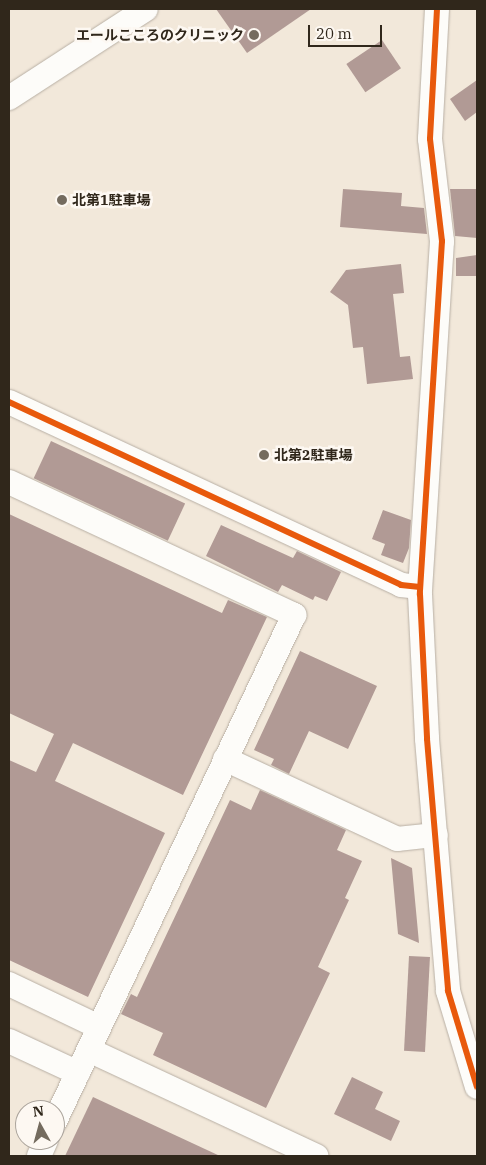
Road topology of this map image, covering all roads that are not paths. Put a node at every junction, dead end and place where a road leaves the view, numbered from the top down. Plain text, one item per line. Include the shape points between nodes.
1 (146, 9) edge
2 (437, 9) edge
3 (9, 98) edge
4 (9, 402) edge
5 (9, 482) edge
6 (420, 587) junction
7 (225, 759) junction
8 (436, 835) junction
9 (9, 984) edge
10 (100, 1027) junction
11 (9, 1040) edge
12 (89, 1050) junction
13 (78, 1073) junction
14 (477, 1087) edge
15 (65, 1100) edge
16 (286, 1150) edge
17 (316, 1156) edge

1 - 3 street
2 - 6 street via 430,139 442,241
4 - 6 street via 402,585
5 - 7 street via 294,615
6 - 8 street
7 - 8 street via 397,839
7 - 10 street
8 - 14 street via 448,990
9 - 10 street
10 - 12 street
11 - 13 street
12 - 13 street
12 - 16 street
13 - 15 street
16 - 17 street

